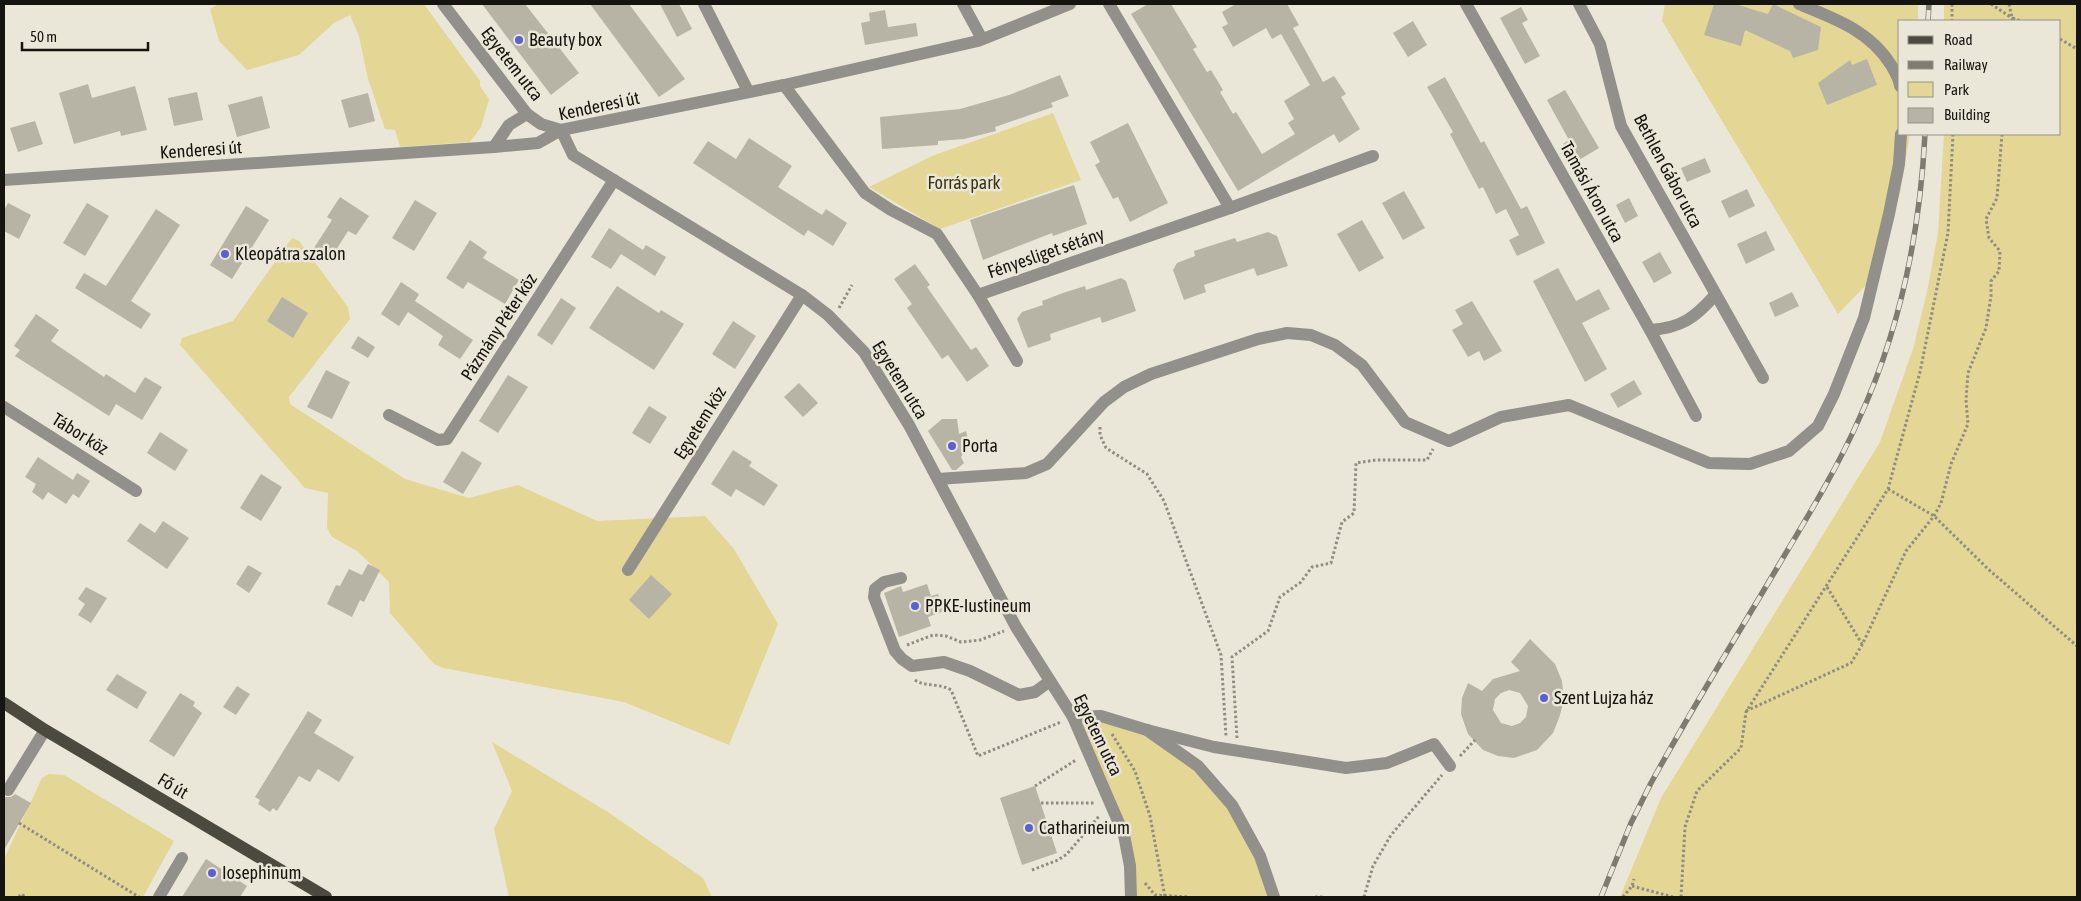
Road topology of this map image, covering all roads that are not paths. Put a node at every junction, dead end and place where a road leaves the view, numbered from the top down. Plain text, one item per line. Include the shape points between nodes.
1 (443, 4) edge
2 (704, 4) edge
3 (963, 4) edge
4 (1070, 4) edge
5 (1109, 4) edge
6 (1466, 4) edge
7 (1579, 4) edge
8 (1799, 4) edge
9 (982, 39) junction
10 (1898, 76) edge
11 (784, 85) junction
12 (748, 92) junction
13 (527, 114) junction
14 (561, 130) junction
15 (1901, 135) edge
16 (494, 148) junction
17 (1373, 156) dead end
18 (4, 180) edge
19 (614, 180) junction
20 (1230, 208) junction
21 (802, 295) junction
22 (978, 295) junction
23 (1715, 295) junction
24 (1650, 330) junction
25 (1017, 361) dead end
26 (1763, 378) dead end
27 (4, 407) edge
28 (389, 415) dead end
29 (1696, 416) dead end
30 (938, 479) junction
31 (136, 491) dead end
32 (628, 570) dead end
33 (901, 578) dead end
34 (1050, 681) junction
35 (4, 703) edge
36 (1073, 717) junction
37 (45, 730) junction
38 (1147, 730) junction
39 (1450, 766) road end
40 (8, 790) dead end
41 (182, 858) dead end
42 (159, 897) edge
43 (326, 897) edge
44 (1131, 897) edge
45 (1274, 897) edge

1 - 13 street, Egyetem utca
2 - 12 street
3 - 9 street
4 - 9 street, Kenderesi út
5 - 20 street
6 - 24 street, Tamási Áron utca
7 - 23 street, Bethlen Gábor utca via 1600,44 1621,126
8 - 10 street via 1861,32 1886,57
9 - 11 street, Kenderesi út
11 - 12 street, Kenderesi út
11 - 22 street, Fényesliget sétány via 865,193 938,234
12 - 14 street, Kenderesi út
13 - 14 street, Egyetem utca via 541,124
13 - 16 street via 508,124
14 - 16 street, Kenderesi út via 538,143
14 - 19 street, Egyetem utca via 573,155
15 - 30 street via 1899,164 1864,318 1834,394 1818,426 1789,450 1750,464 1709,463 1570,405 1501,417 1449,441 1405,422 1362,365 1336,344 1311,335 1287,333 1258,339 1160,371 1124,387 1104,402 1047,464 1026,472
16 - 18 street, Kenderesi út
17 - 20 street, Fényesliget sétány
19 - 21 street, Egyetem utca
19 - 28 street, Pázmány Péter köz via 447,439 438,440
20 - 22 street, Fényesliget sétány
21 - 30 street, Egyetem utca via 832,319 864,352
21 - 32 street, Egyetem köz
22 - 25 street
23 - 24 street via 1695,317 1677,326
23 - 26 street, Bethlen Gábor utca
24 - 29 street, Tamási Áron utca
27 - 31 street, Tábor köz
30 - 34 street, Egyetem utca via 1016,627
33 - 34 street via 884,582 875,589 874,598 895,651 912,666 944,662 1019,694 1036,692
34 - 36 street, Egyetem utca
35 - 37 main road, Fő út
36 - 38 street via 1101,716
36 - 44 street, Egyetem utca via 1124,835
37 - 40 street
37 - 43 main road, Fő út
38 - 39 street via 1232,750 1346,768 1387,763 1434,744
38 - 45 street via 1198,766 1232,805 1260,856
41 - 42 street

